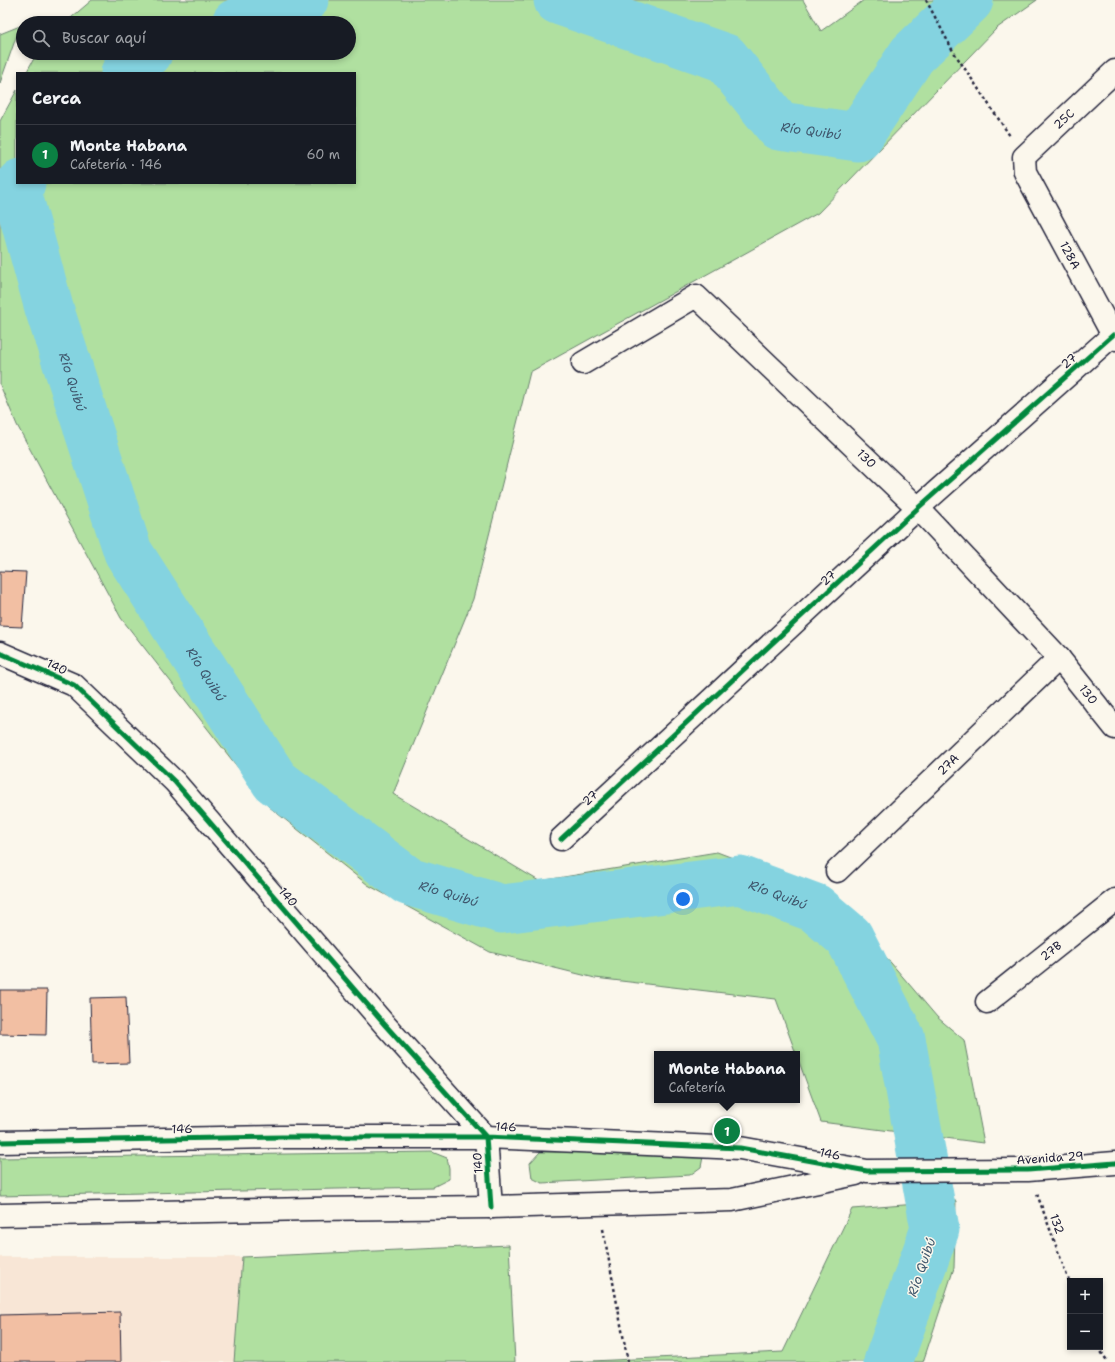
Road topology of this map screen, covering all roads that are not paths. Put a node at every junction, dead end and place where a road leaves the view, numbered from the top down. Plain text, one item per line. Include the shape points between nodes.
1 (1115, 71) edge
2 (1024, 165) joint
3 (1114, 337) edge
4 (583, 363) dead end
5 (918, 508) junction
6 (0, 653) edge
7 (1059, 658) junction
8 (1115, 728) edge
9 (561, 839) dead end
10 (837, 871) dead end
11 (1115, 900) edge
12 (986, 1002) dead end
13 (486, 1137) junction
14 (0, 1142) edge
15 (1115, 1163) edge
16 (985, 1170) joint
17 (867, 1172) junction
18 (491, 1207) junction
19 (0, 1215) edge

1 - 2 street, 25C
2 - 3 street, 128A
3 - 5 street, 27
4 - 5 street, 130 via 696,296
5 - 7 street, 130
5 - 9 street, 27
6 - 13 street, 140 via 74,685 175,782 384,1025
7 - 8 street, 130
7 - 10 street, 27A
11 - 12 street, 27B
13 - 14 street, 146 via 282,1137
13 - 17 street, 146 via 740,1148
13 - 18 street, 140
15 - 16 street, Avenida 29 via 1028,1170
16 - 17 street, 146
17 - 18 street, 146 via 732,1200
18 - 19 street, 146

